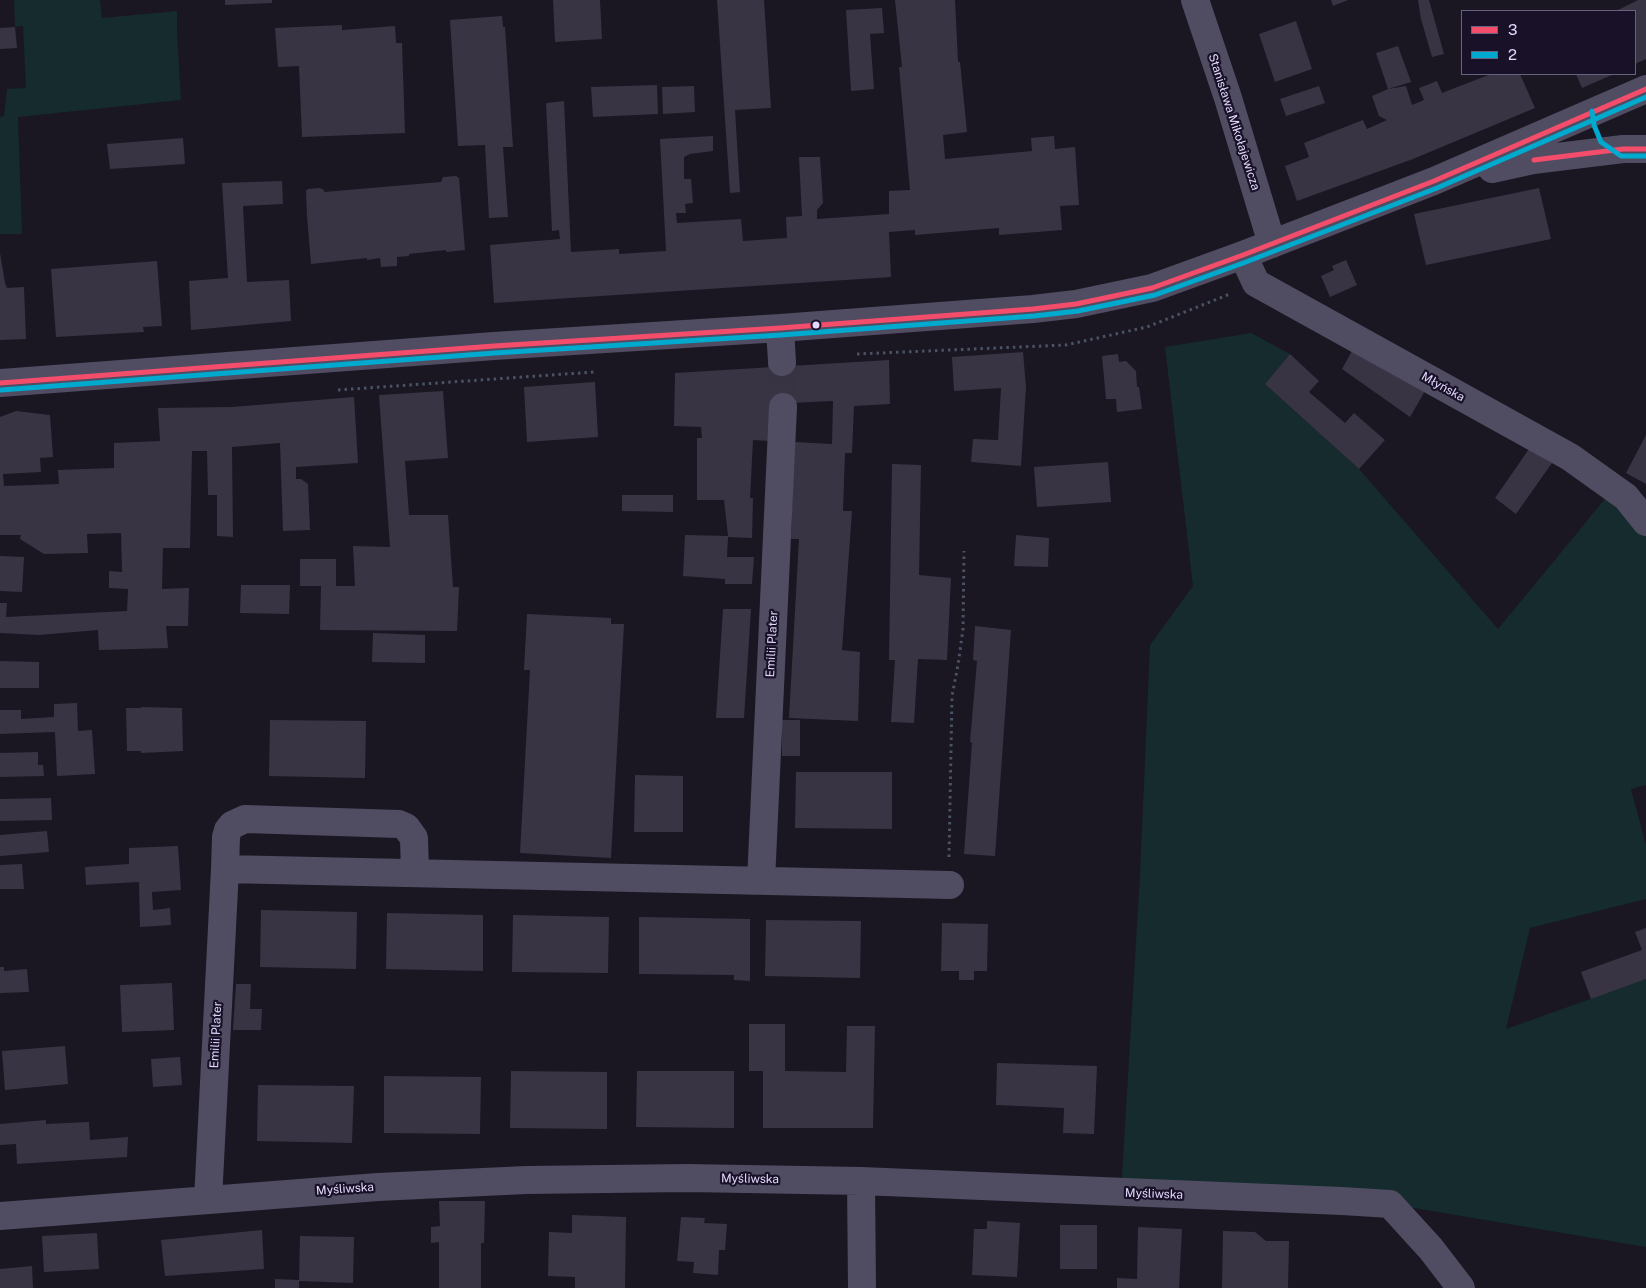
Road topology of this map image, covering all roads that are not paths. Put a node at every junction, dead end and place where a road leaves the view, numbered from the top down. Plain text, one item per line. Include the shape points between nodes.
1 (1194, 0) edge
2 (1646, 89) edge
3 (1599, 110) junction
4 (1634, 149) edge
5 (1434, 181) junction
6 (1272, 244) junction
7 (1243, 256) junction
8 (780, 328) junction
9 (782, 362) tunnel mouth
10 (0, 382) edge
11 (783, 407) tunnel mouth
12 (1646, 522) edge
13 (225, 869) junction
14 (415, 873) junction
15 (761, 880) junction
16 (950, 885) road end
17 (862, 1181) junction
18 (208, 1200) junction
19 (0, 1216) edge
20 (862, 1288) edge
21 (1461, 1288) edge

1 - 6 street, Stanisława Mikołajewicza via 1228,98
2 - 3 street
3 - 4 street via 1606,136
3 - 5 street
4 - 5 street via 1533,160
5 - 6 street
6 - 7 street
7 - 8 street via 1152,288 1076,304
7 - 12 street, Młyńska via 1256,283 1570,458 1626,497
8 - 9 street
8 - 10 street
11 - 15 street, Emilii Plater
13 - 14 street
13 - 14 street, Emilii Plater via 228,830 232,824 245,819 399,824 406,827 414,838
13 - 18 street, Emilii Plater
14 - 15 street
15 - 16 street
17 - 18 street, Myśliwska via 526,1180
17 - 20 street
17 - 21 street, Myśliwska via 1390,1204
18 - 19 street, Myśliwska

